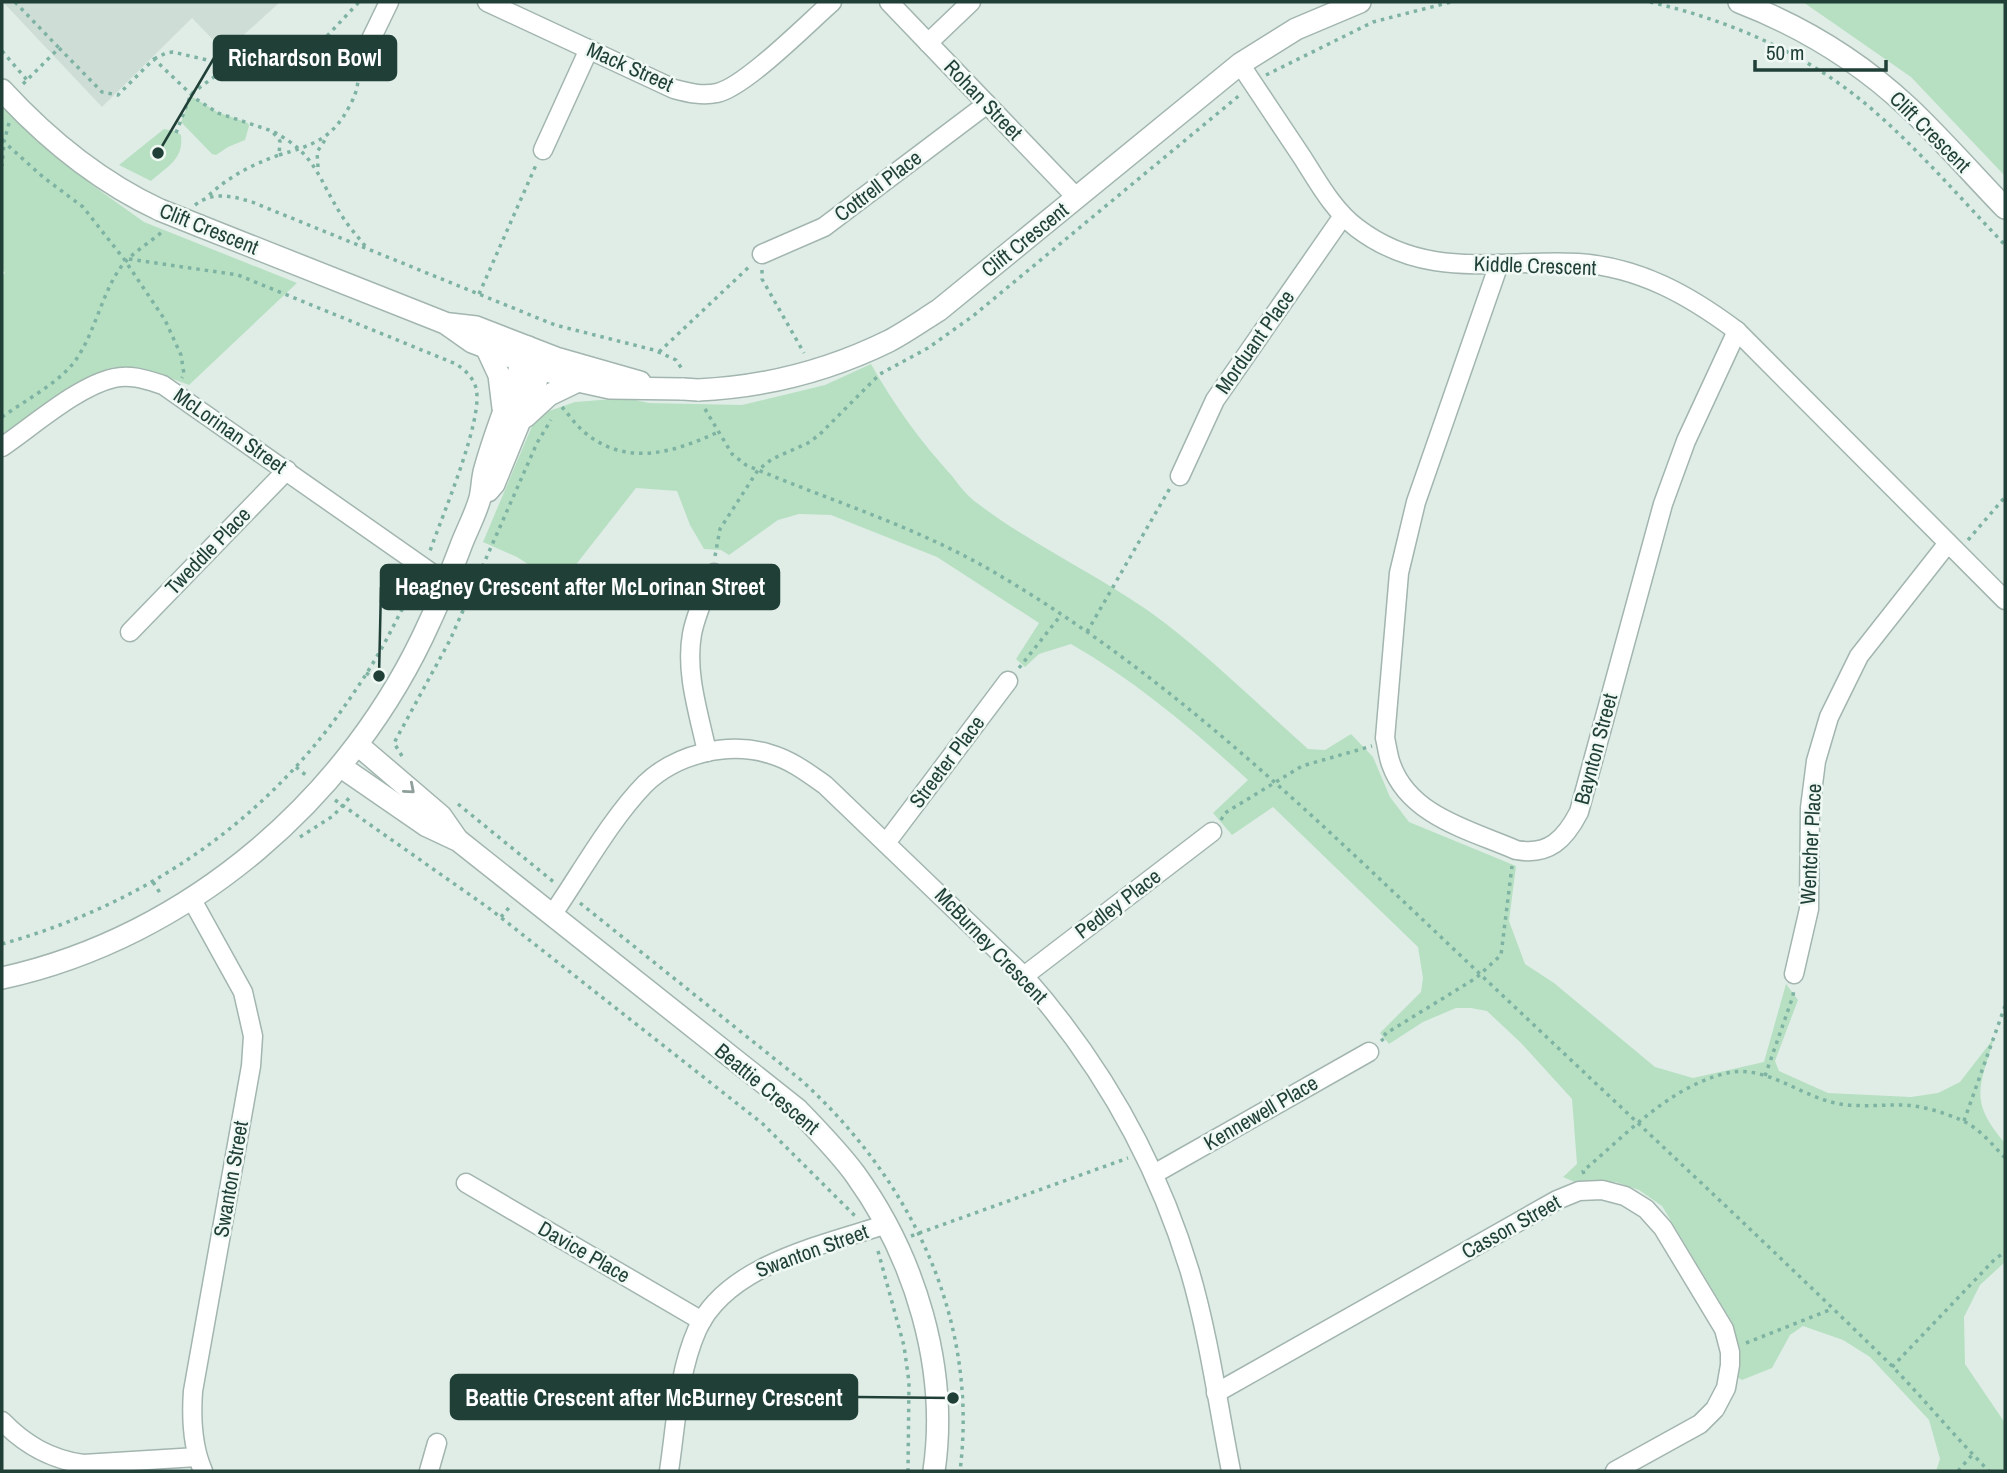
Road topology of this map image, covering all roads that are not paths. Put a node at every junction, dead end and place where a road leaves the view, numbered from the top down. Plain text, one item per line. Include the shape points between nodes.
1 (388, 2) edge
2 (487, 2) edge
3 (832, 2) edge
4 (889, 2) edge
5 (971, 2) edge
6 (1360, 2) edge
7 (1739, 2) edge
8 (928, 43) junction
9 (589, 49) junction
10 (359, 64) road end
11 (1240, 64) junction
12 (2, 90) edge
13 (987, 104) junction
14 (542, 150) road end
15 (1077, 198) junction
16 (2005, 208) edge
17 (1343, 216) junction
18 (762, 254) road end
19 (1499, 264) junction
20 (445, 323) junction
21 (1737, 331) junction
22 (486, 347) junction
23 (535, 358) junction
24 (578, 381) junction
25 (654, 388) junction
26 (510, 423) junction
27 (2, 447) edge
28 (286, 470) junction
29 (1180, 475) road end
30 (1953, 548) junction
31 (714, 572) road end
32 (446, 583) junction
33 (2005, 600) edge
34 (130, 632) dead end
35 (1009, 681) road end
36 (358, 745) junction
37 (707, 752) junction
38 (340, 766) junction
39 (1212, 832) road end
40 (459, 841) junction
41 (886, 843) junction
42 (191, 898) junction
43 (552, 915) junction
44 (1794, 974) road end
45 (1024, 976) junction
46 (2, 978) edge
47 (1369, 1052) road end
48 (1154, 1174) junction
49 (466, 1183) dead end
50 (891, 1233) junction
51 (702, 1321) junction
52 (1216, 1393) junction
53 (2, 1422) edge
54 (438, 1443) dead end
55 (200, 1464) edge
56 (1645, 1464) edge
57 (429, 1471) edge
58 (669, 1471) edge
59 (934, 1471) edge
60 (1231, 1471) edge
61 (1615, 1471) edge

1 - 10 street
2 - 9 street, Mack Street
3 - 9 street, Mack Street via 746,78 717,93 695,95 674,89
4 - 8 street, Rohan Street
5 - 8 street
6 - 11 street, Clift Crescent via 1296,29
7 - 16 street, Clift Crescent via 1856,64 1907,106
8 - 13 street, Rohan Street
9 - 14 street
11 - 15 street, Clift Crescent
11 - 17 street, Kiddle Crescent
12 - 20 street, Clift Crescent, bridge via 77,162 162,220 196,217
13 - 15 street, Rohan Street
13 - 18 street, Cottrell Place via 824,227
15 - 25 street, Clift Crescent via 939,310 891,340 786,379 730,388
17 - 19 street, Kiddle Crescent via 1383,246 1412,258 1443,264
17 - 29 street, Morduant Place via 1215,400
19 - 21 street, Kiddle Crescent via 1579,263 1621,270 1662,283
19 - 21 street, Baynton Street via 1403,549 1385,738 1391,764 1410,797 1429,812 1516,850 1544,849 1561,839 1579,812 1663,504 1686,441
20 - 22 street, Clift Crescent
20 - 23 street, Clift Crescent via 476,327
21 - 30 street, Kiddle Crescent
22 - 23 street, Clift Crescent
22 - 26 street via 499,375
23 - 24 street, Clift Crescent
23 - 25 street, Clift Crescent via 622,375
23 - 26 street
24 - 25 street, Clift Crescent via 610,388
24 - 26 street
26 - 32 street via 484,473 480,500
27 - 28 street, McLorinan Street via 93,385 116,377 140,377 163,385
28 - 32 street, McLorinan Street
28 - 34 street, Tweddle Place
30 - 33 street, Kiddle Crescent
30 - 44 street, Wentcher Place via 1859,656 1829,717 1816,761 1810,808 1809,909
31 - 37 street via 692,633 690,659
32 - 36 street via 412,659
35 - 41 street, Streeter Place
36 - 38 street
36 -> 40 street, Beattie Crescent via 441,816
37 - 41 street, McBurney Crescent via 738,749 769,754 798,766
37 - 43 street, McBurney Crescent via 681,760 645,784
38 - 40 street, Beattie Crescent via 427,826
38 - 42 street via 271,838
39 - 45 street, Pedley Place
40 - 43 street, Beattie Crescent
41 - 45 street, McBurney Crescent
42 - 46 street via 105,944
42 - 55 street, Swanton Street via 243,992 253,1036 193,1391 191,1418
43 - 50 street, Beattie Crescent via 798,1111 844,1160
45 - 48 street, McBurney Crescent via 1096,1069
47 - 48 street, Kennewell Place
48 - 52 street, McBurney Crescent via 1190,1272
49 - 51 street, Davice Place
50 - 51 street, Swanton Street via 866,1231 772,1263 721,1296
50 - 59 street, Beattie Crescent via 923,1315 933,1363 937,1412
51 - 58 street, Swanton Street via 685,1367
52 - 56 street, Casson Street via 1557,1200 1579,1191 1602,1190 1625,1196 1646,1209 1663,1228 1724,1329 1729,1349 1726,1388 1715,1409
52 - 60 street, McBurney Crescent
53 - 55 street via 42,1453 69,1462
54 - 57 street
56 - 61 street, Casson Street

